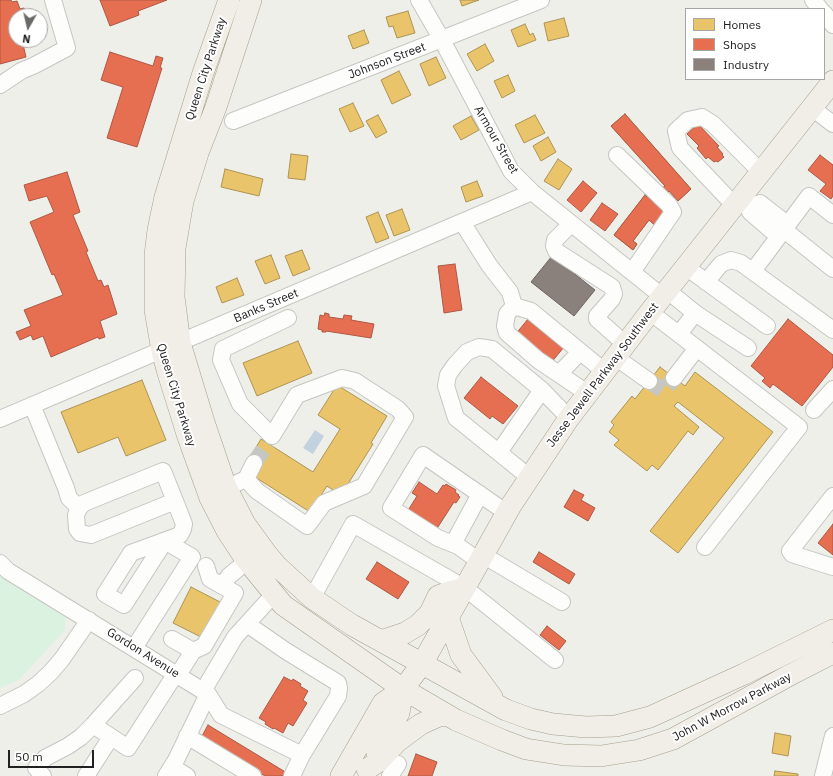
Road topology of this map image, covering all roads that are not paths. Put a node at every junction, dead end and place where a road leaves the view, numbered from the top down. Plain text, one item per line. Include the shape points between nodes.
1 (54, 0) edge
2 (229, 0) edge
3 (251, 0) edge
4 (419, 0) edge
5 (537, 0) edge
6 (813, 0) edge
7 (819, 8) edge
8 (825, 14) edge
9 (833, 25) edge
10 (442, 40) junction
11 (833, 81) edge
12 (0, 85) edge
13 (812, 108) junction
14 (233, 121) dead end
15 (833, 124) edge
16 (617, 155) dead end
17 (761, 172) junction
18 (532, 192) junction
19 (742, 203) junction
20 (833, 214) edge
21 (462, 222) junction
22 (571, 224) junction
23 (783, 229) junction
24 (686, 267) junction
25 (833, 269) edge
26 (753, 271) junction
27 (632, 272) junction
28 (706, 282) junction
29 (660, 300) junction
30 (514, 306) junction
31 (695, 313) junction
32 (288, 318) dead end
33 (767, 326) dead end
34 (833, 330) edge
35 (679, 334) junction
36 (171, 347) junction
37 (697, 348) junction
38 (748, 348) dead end
39 (580, 352) junction
40 (615, 357) junction
41 (559, 374) junction
42 (674, 378) tunnel mouth
43 (649, 381) tunnel mouth
44 (833, 389) edge
45 (542, 390) junction
46 (587, 393) junction
47 (32, 405) junction
48 (814, 410) dead end
49 (568, 418) junction
50 (0, 419) edge
51 (498, 452) junction
52 (254, 463) tunnel mouth
53 (529, 477) junction
54 (246, 479) junction
55 (217, 491) junction
56 (480, 494) junction
57 (833, 496) edge
58 (174, 501) junction
59 (78, 508) junction
60 (507, 512) junction
61 (453, 544) junction
62 (705, 547) dead end
63 (481, 558) junction
64 (247, 561) junction
65 (0, 563) edge
66 (206, 566) dead end
67 (833, 567) edge
68 (222, 586) junction
69 (464, 588) junction
70 (274, 594) junction
71 (312, 598) junction
72 (562, 602) dead end
73 (448, 617) junction
74 (89, 620) junction
75 (246, 624) junction
76 (833, 630) edge
77 (172, 639) dead end
78 (381, 641) junction
79 (134, 648) junction
80 (193, 651) junction
81 (833, 654) edge
82 (555, 660) dead end
83 (422, 664) junction
84 (178, 675) junction
85 (135, 678) dead end
86 (403, 689) junction
87 (206, 693) junction
88 (499, 705) junction
89 (0, 706) edge
90 (447, 715) junction
91 (93, 725) junction
92 (188, 736) junction
93 (833, 736) edge
94 (111, 737) junction
95 (302, 755) junction
96 (365, 773) edge
97 (178, 774) edge
98 (43, 776) edge
99 (86, 776) edge
100 (253, 776) edge
101 (292, 776) edge
102 (341, 776) edge
103 (824, 776) edge

1 - 12 street via 67,48 21,71
2 - 36 main road, Queen City Parkway via 178,154 158,230 155,255 155,310
3 - 36 main road, Queen City Parkway via 198,153 180,216 175,248
4 - 10 street, Armour Street
5 - 10 street, Johnson Street
6 - 7 street
8 - 9 street
10 - 14 street, Johnson Street
10 - 18 street, Armour Street via 511,171
11 - 13 main road, Jesse Jewell Parkway Southwest
13 - 15 street
13 - 17 main road, Jesse Jewell Parkway Southwest
16 - 27 street via 669,205 673,212
17 - 19 main road, Jesse Jewell Parkway Southwest
17 - 19 street via 713,124 702,117 688,120 676,132 680,148
18 - 21 street, Banks Street
18 - 22 street, Armour Street
19 - 23 street via 760,203 782,220
19 - 24 main road, Jesse Jewell Parkway Southwest
20 - 23 street via 809,196
21 - 30 street via 489,265 510,292
21 - 36 street, Banks Street
22 - 27 street, Armour Street
22 - 40 street via 555,240 554,246 556,251 612,287 612,299 597,316
23 - 25 street
23 - 26 street
24 - 28 street
24 - 29 main road, Jesse Jewell Parkway Southwest
26 - 28 street via 731,260 721,264
26 - 34 street
27 - 29 street, Armour Street
28 - 33 street
29 - 31 street
29 - 35 street
29 - 40 main road, Jesse Jewell Parkway Southwest
30 - 39 street via 531,311
30 - 41 street via 507,314 507,333 538,360
31 - 35 street
31 - 38 street
32 - 54 street via 223,349 221,360 240,404 270,439 297,395 342,378 355,381 398,409 405,417 364,486 324,503 307,526 257,491
35 - 37 street
36 - 47 street, Banks Street
36 - 55 main road, Queen City Parkway via 188,437
37 - 42 street
37 - 62 street via 799,427
39 - 40 street
39 - 41 street
40 - 43 street
40 - 46 main road, Jesse Jewell Parkway Southwest
41 - 46 street
44 - 48 street
45 - 49 street
45 - 51 street
45 - 51 street via 492,349 479,347 467,352 455,365 448,375 446,386 456,418
46 - 49 main road, Jesse Jewell Parkway Southwest
47 - 50 street, Banks Street
47 - 59 street via 69,498
49 - 53 main road, Jesse Jewell Parkway Southwest
51 - 53 street
52 - 54 street
53 - 60 main road, Jesse Jewell Parkway Southwest
54 - 55 street
55 - 64 main road, Queen City Parkway via 227,531
55 - 71 main road, Queen City Parkway via 266,553
56 - 60 street
56 - 61 street
56 - 61 street via 423,455 391,508 438,538
57 - 67 street via 790,551 792,554
58 - 59 street via 163,471 84,503
58 - 59 street via 91,535 80,533 77,529
58 - 79 street via 184,524 183,529 180,535 164,541 192,557
60 - 63 main road, Jesse Jewell Parkway Southwest
61 - 63 street
63 - 69 main road, Jesse Jewell Parkway Southwest
63 - 72 street
64 - 68 street via 229,576
64 - 70 main road, Queen City Parkway
65 - 74 street, Gordon Avenue via 8,571
66 - 68 street via 210,579
68 - 80 street via 235,593 204,646
69 - 71 street via 353,524
69 - 73 main road, Jesse Jewell Parkway Southwest
69 - 78 main road via 438,596 430,613 418,625 405,633
69 - 82 street
70 - 75 street
70 - 86 main road, Queen City Parkway via 283,605
71 - 78 main road, Queen City Parkway
73 - 83 main road, Jesse Jewell Parkway Southwest
73 - 88 main road via 460,655
74 - 79 street, Gordon Avenue
74 - 89 street via 51,672 24,694
75 - 87 street via 235,637
75 - 95 street via 338,683 338,696
76 - 88 main road, John W Morrow Parkway via 650,717 616,726 586,728 553,724 531,719
77 - 80 street
78 - 83 main road, Queen City Parkway
79 - 84 street, Gordon Avenue
80 - 84 street
81 - 90 main road, John W Morrow Parkway via 673,739 639,750 601,756 564,755 526,749
83 - 86 main road, Jesse Jewell Parkway Southwest
83 - 88 main road, John W Morrow Parkway
84 - 87 street, Gordon Avenue
84 - 94 street via 171,681 128,748
85 - 91 street
86 - 90 main road, John W Morrow Parkway
86 - 96 main road, Jesse Jewell Parkway Southwest via 399,713
86 - 102 main road, Jesse Jewell Parkway Southwest via 383,703
87 - 92 street
87 - 95 street via 221,715
90 - 96 main road via 421,724 398,741
91 - 94 street
91 - 98 street via 68,746 45,758 36,768
92 - 97 street
92 - 100 street
93 - 103 street
94 - 99 street
95 - 101 street

